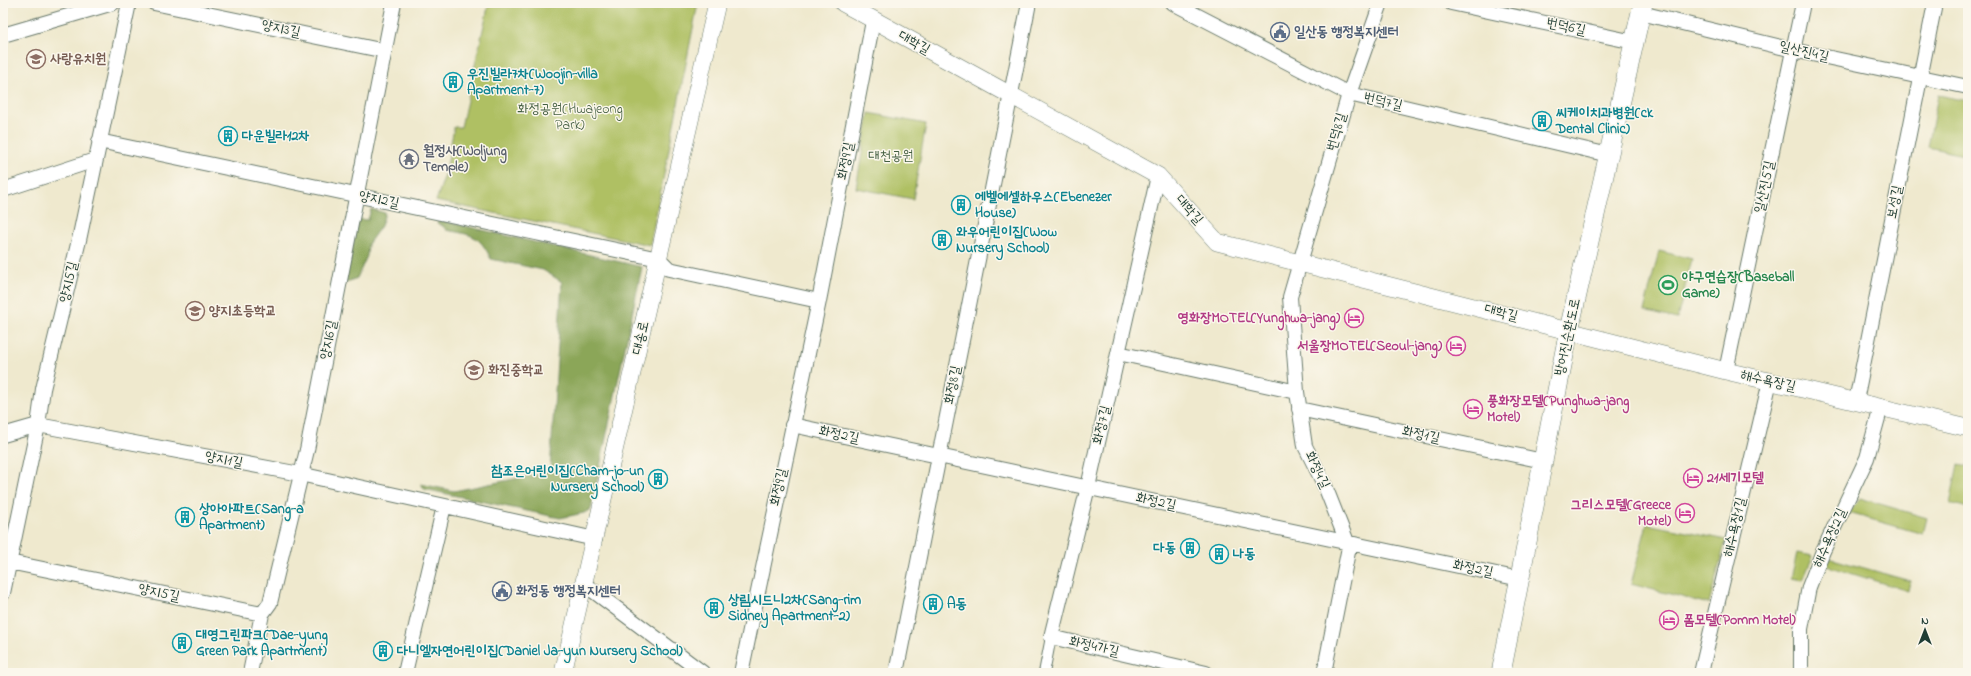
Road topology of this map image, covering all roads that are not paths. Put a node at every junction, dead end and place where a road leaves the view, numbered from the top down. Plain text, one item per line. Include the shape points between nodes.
1 (113, 3) edge
2 (129, 3) edge
3 (154, 3) edge
4 (394, 3) edge
5 (717, 3) edge
6 (843, 3) edge
7 (1028, 3) edge
8 (1173, 3) edge
9 (1381, 3) edge
10 (1451, 3) edge
11 (1803, 3) edge
12 (1935, 3) edge
13 (177, 5) edge
14 (1642, 8) edge
15 (873, 21) junction
16 (3, 35) edge
17 (1634, 42) junction
18 (1793, 50) junction
19 (385, 51) junction
20 (1920, 78) junction
21 (1968, 87) edge
22 (1348, 94) junction
23 (1010, 96) junction
24 (99, 141) junction
25 (1609, 155) junction
26 (95, 160) junction
27 (1158, 176) junction
28 (3, 190) edge
29 (357, 196) junction
30 (659, 259) junction
31 (1299, 263) junction
32 (819, 301) junction
33 (1569, 330) junction
34 (1118, 353) junction
35 (1726, 371) junction
36 (1770, 381) junction
37 (1297, 392) junction
38 (1856, 401) junction
39 (1881, 407) junction
40 (1299, 409) junction
41 (792, 424) junction
42 (38, 425) junction
43 (1968, 428) edge
44 (3, 435) edge
45 (939, 457) junction
46 (1543, 461) junction
47 (300, 474) junction
48 (1088, 487) junction
49 (444, 506) junction
50 (595, 539) junction
51 (1348, 542) junction
52 (9, 562) junction
53 (1520, 579) junction
54 (584, 584) junction
55 (3, 593) edge
56 (262, 614) junction
57 (1051, 637) junction
58 (1188, 671) edge
59 (250, 673) edge
60 (405, 673) edge
61 (563, 673) edge
62 (703, 673) edge
63 (741, 673) edge
64 (896, 673) edge
65 (1044, 673) edge
66 (1206, 673) edge
67 (1324, 673) edge
68 (1501, 673) edge
69 (1701, 673) edge
70 (1800, 673) edge

1 - 16 street
2 - 24 street, 양지5길
3 - 13 street, 양지3길
4 - 19 street, 양지6길
5 - 30 street, 대송로
6 - 15 street, 대학길
7 - 23 street, 화정8길
8 - 22 street, 번덕7길
9 - 22 street, 번덕8길
10 - 17 street, 번덕6길
11 - 18 street, 일산진5길
12 - 20 street, 보성길
13 - 19 street, 양지3길
14 - 17 main road, 방어진순환도로
14 - 18 street, 일산진4길
15 - 23 street, 대학길
15 - 32 street, 화정9길
17 - 25 main road, 방어진순환도로
18 - 20 street, 일산진4길
18 - 35 street, 일산진5길
19 - 29 street, 양지6길
20 - 21 street, 일산진4길
20 - 38 street, 보성길
22 - 25 street, 번덕7길
22 - 31 street, 번덕8길
23 - 27 street, 대학길
23 - 45 street, 화정8길
24 - 26 street, 양지5길
24 - 29 street, 양지2길
25 - 33 main road, 방어진순환도로
26 - 28 street
26 - 42 street, 양지5길 via 43,389
27 - 31 street, 대학길 via 1217,242
27 - 34 street, 화정7길
29 - 30 street, 양지2길
29 - 47 street, 양지6길
30 - 32 street via 669,269
30 - 50 street, 대송로
31 - 33 street, 대학길
31 - 37 street, 화정4길 via 1290,297
32 - 41 street, 화정9길
33 - 35 street, 해수욕장길
33 - 46 main road, 방어진순환도로
34 - 37 street
34 - 48 street, 화정7길
35 - 36 street, 해수욕장길
36 - 38 street, 해수욕장길
36 - 69 street, 해수욕장1길
37 - 40 street, 화정4길
38 - 39 street, 해수욕장길
39 - 43 street, 해수욕장길
39 - 70 street, 해수욕장2길 via 1867,458 1808,587 1800,629
40 - 46 street, 화정1길
40 - 51 street, 화정4길 via 1305,446
41 - 45 street, 화정2길
41 - 63 street, 화정9길
42 - 44 street, 양지1길
42 - 47 street, 양지1길
42 - 52 street, 양지5길
45 - 48 street, 화정2길
45 - 64 street, 화정8길
46 - 53 main road, 방어진순환도로
47 - 49 street, 양지1길
47 - 56 street, 양지6길 via 270,603
48 - 51 street, 화정2길
48 - 57 street, 화정7길
49 - 50 street, 양지1길
49 - 60 street
50 - 54 street, 대송로
51 - 53 street, 화정2길
51 - 67 street, 화정4길
52 - 55 street, 양지5길
52 - 56 street, 양지5길
53 - 68 main road, 방어진순환도로
54 - 61 street, 대송로
54 - 62 street
56 - 59 street, 양지6길
57 - 58 street, 화정4가길
57 - 65 street, 화정7길
58 - 66 street, 화정4가길

